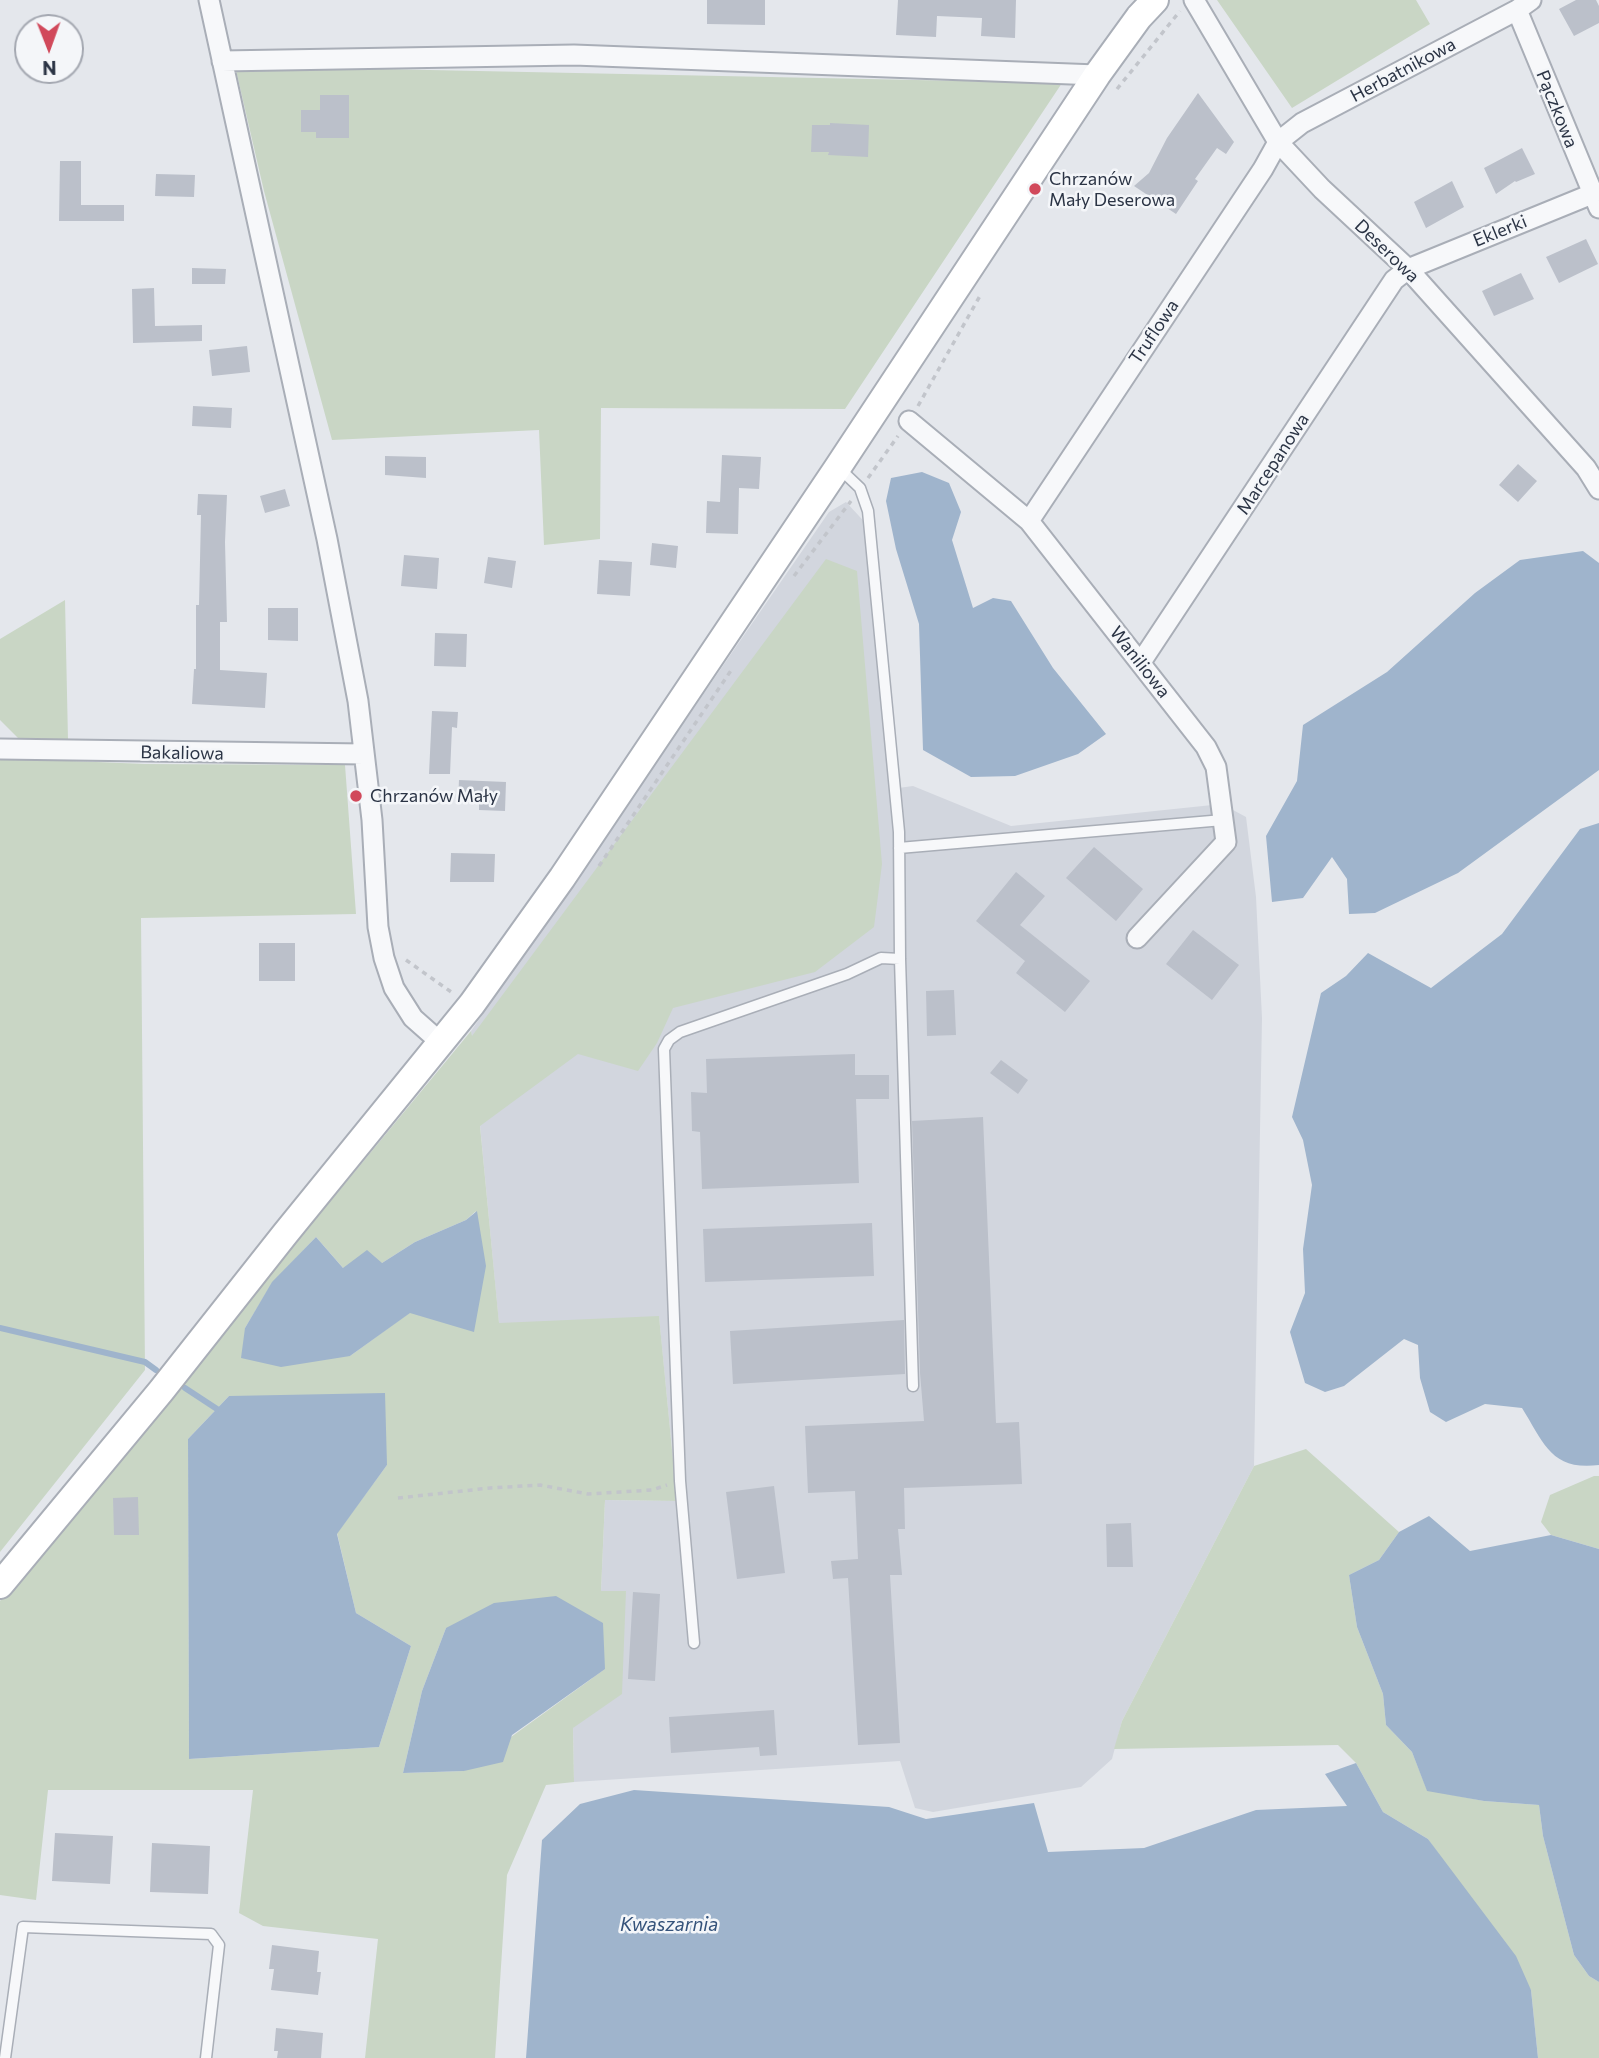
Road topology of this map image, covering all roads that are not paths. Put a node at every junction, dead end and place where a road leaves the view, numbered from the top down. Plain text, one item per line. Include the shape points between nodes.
1 (209, 0) edge
2 (1155, 0) edge
3 (1194, 0) edge
4 (1524, 5) edge
5 (222, 61) junction
6 (1097, 75) junction
7 (1278, 142) junction
8 (1596, 201) edge
9 (1408, 269) junction
10 (909, 421) dead end
11 (838, 467) junction
12 (1599, 489) edge
13 (1029, 521) junction
14 (1141, 662) junction
15 (1, 748) edge
16 (364, 754) junction
17 (1223, 820) junction
18 (900, 849) junction
19 (1138, 938) dead end
20 (900, 959) junction
21 (439, 1041) junction
22 (913, 1387) dead end
23 (0, 1585) edge
24 (694, 1643) dead end
25 (5, 2058) edge
26 (206, 2058) edge

1 - 5 street
2 - 6 street
3 - 7 street, Deserowa
4 - 7 street, Herbatnikowa via 1302,123
4 - 8 street, Pączkowa
5 - 6 street via 574,55
5 - 16 street via 327,539
6 - 11 street
7 - 9 street, Deserowa
7 - 13 street, Truflowa
8 - 9 street, Eklerki
9 - 12 street, Deserowa via 1586,468
9 - 14 street, Marcepanowa via 1394,280
10 - 13 street, Waniliowa
11 - 18 lane via 860,488 868,510
11 - 21 street via 562,878 472,1004
13 - 14 street, Waniliowa
14 - 17 street, Waniliowa via 1206,747 1216,767
15 - 16 street, Bakaliowa
16 - 21 street via 384,958 394,988 413,1018
17 - 18 lane
17 - 19 street, Waniliowa via 1226,842
18 - 20 lane
20 - 22 lane
20 - 24 lane via 881,958 680,1032 664,1049 680,1481
21 - 23 street
25 - 26 lane via 23,1927 211,1934 219,1945

